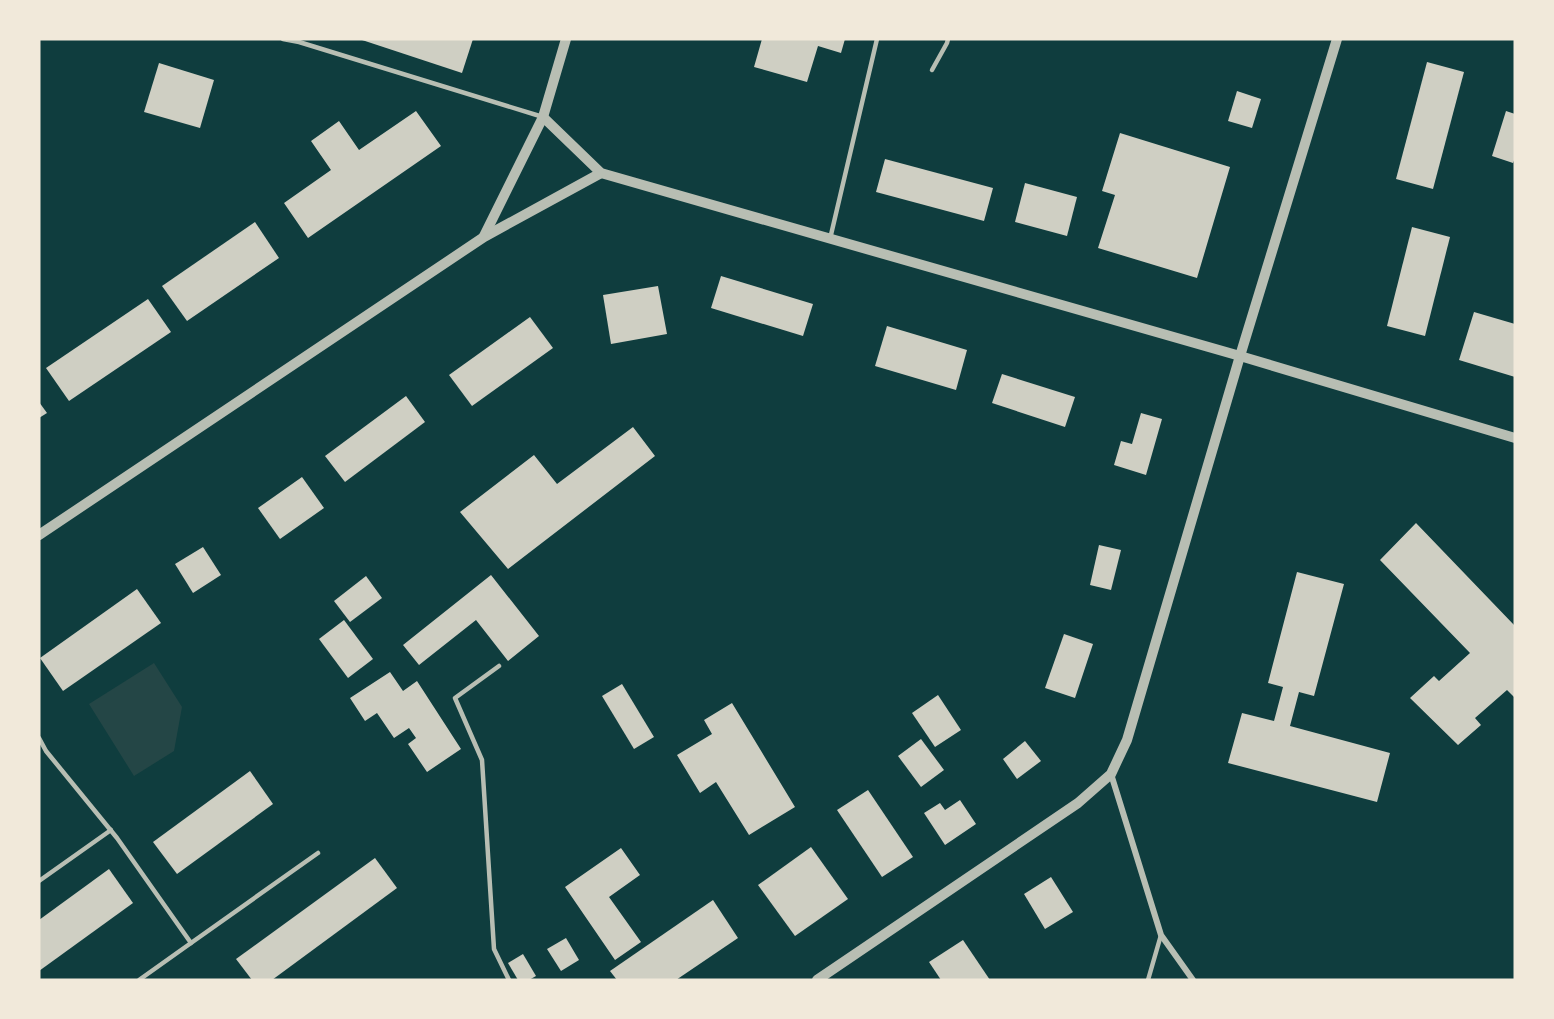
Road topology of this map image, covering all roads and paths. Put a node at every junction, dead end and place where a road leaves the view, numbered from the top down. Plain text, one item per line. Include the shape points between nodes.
1 (283, 39) edge
2 (566, 39) edge
3 (877, 39) edge
4 (948, 39) edge
5 (1337, 39) edge
6 (932, 70) dead end
7 (543, 117) junction
8 (601, 173) junction
9 (484, 237) junction
10 (830, 239) junction
11 (1240, 356) junction
12 (1515, 438) edge
13 (39, 535) edge
14 (499, 666) dead end
15 (39, 738) edge
16 (46, 751) junction
17 (39, 755) edge
18 (1111, 774) junction
19 (111, 830) junction
20 (318, 853) dead end
21 (39, 881) edge
22 (1161, 935) junction
23 (191, 943) junction
24 (139, 980) edge
25 (509, 980) edge
26 (817, 980) edge
27 (1148, 980) edge
28 (1193, 980) edge

1 - 7 lane
2 - 7 street
3 - 10 lane
4 - 6 lane
5 - 11 street
7 - 8 street
7 - 9 street
8 - 9 street
8 - 10 street
9 - 13 street
10 - 11 street
11 - 12 street
11 - 18 street via 1127,740
14 - 25 lane via 455,698 482,760 494,949
15 - 16 lane
16 - 17 lane
16 - 19 lane
18 - 22 street
18 - 26 street via 1078,802
19 - 21 lane
19 - 23 lane
20 - 23 lane
22 - 27 lane
22 - 28 street
23 - 24 lane

